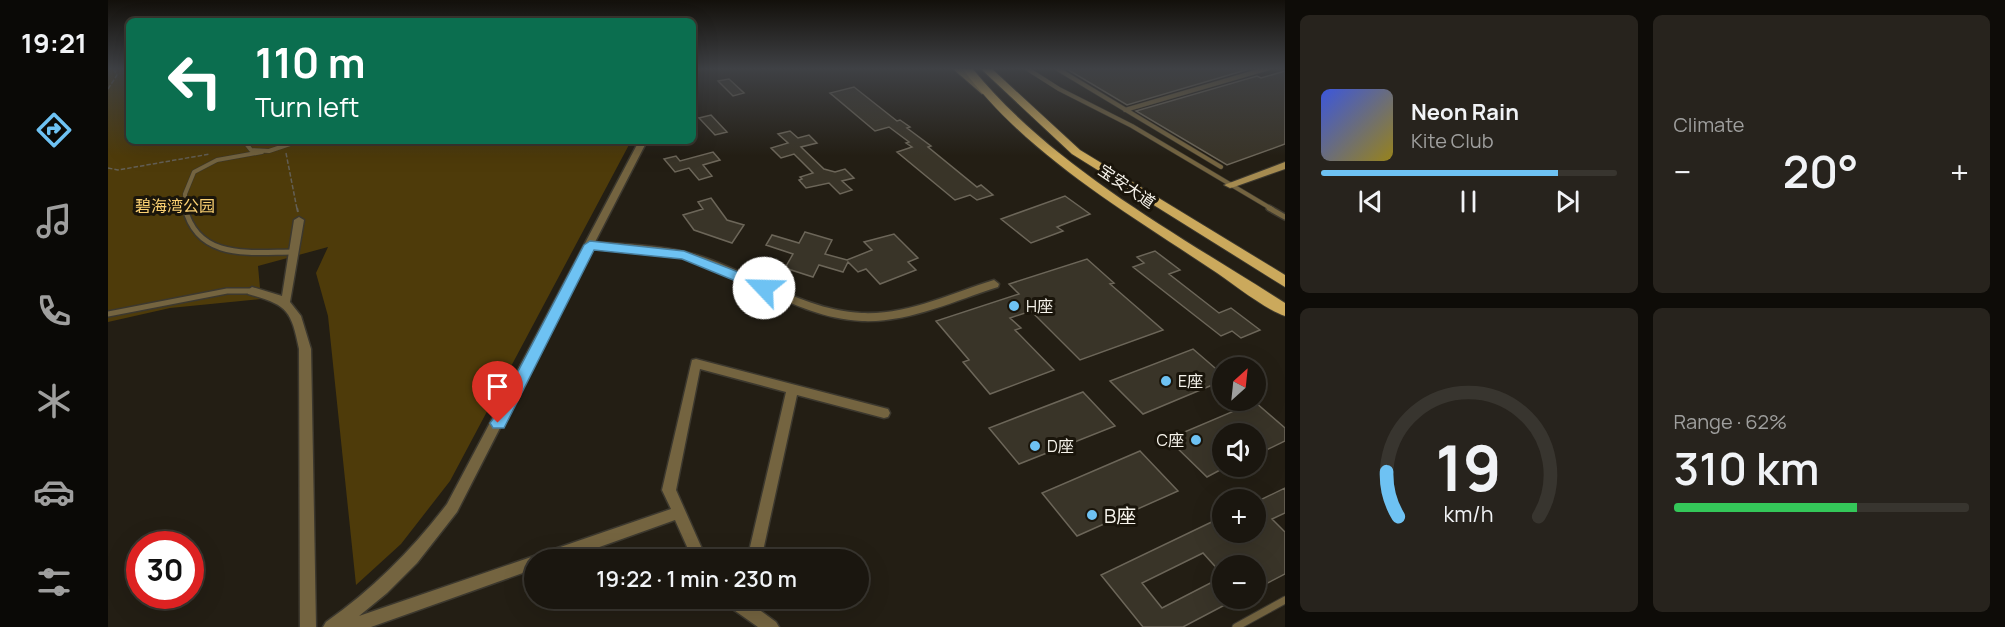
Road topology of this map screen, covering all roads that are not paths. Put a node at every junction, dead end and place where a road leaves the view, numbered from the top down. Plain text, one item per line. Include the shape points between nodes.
1 (990, 97) edge
2 (1017, 97) edge
3 (1077, 97) edge
4 (1104, 97) edge
5 (1169, 97) edge
6 (1125, 110) junction
7 (246, 144) edge
8 (292, 144) edge
9 (641, 144) edge
10 (262, 152) junction
11 (1285, 165) edge
12 (1221, 167) dead end
13 (1230, 185) junction
14 (1285, 218) edge
15 (299, 219) road end
16 (590, 245) junction
17 (294, 252) junction
18 (1285, 282) edge
19 (994, 284) dead end
20 (252, 291) joint
21 (286, 301) junction
22 (1285, 310) edge
23 (108, 314) edge
24 (792, 389) junction
25 (884, 413) dead end
26 (679, 512) junction
27 (573, 549) edge
28 (695, 549) edge
29 (756, 549) edge
30 (524, 566) edge
31 (1285, 600) edge
32 (751, 609) edge
33 (308, 627) edge
34 (331, 627) edge
35 (350, 627) edge
36 (771, 627) edge
37 (1236, 627) edge

1 - 22 main road, 宝安大道 via 1047,151
2 - 18 main road, 宝安大道 via 1076,152
3 - 13 lane
4 - 6 lane
5 - 6 lane
6 - 12 lane
7 - 10 lane via 251,150
8 - 10 lane
9 - 16 street
10 - 17 lane via 202,166 191,175 184,211 191,230 209,245 238,251
11 - 13 street
13 - 14 lane
15 - 17 street
16 - 19 street via 684,255 806,306 848,316 903,313
16 - 34 street via 452,508 392,578
17 - 21 street
20 - 21 street
20 - 23 lane via 227,291
21 - 33 street via 300,327 305,350
24 - 25 street
24 - 26 street via 696,363 669,490
24 - 29 street
26 - 27 street
26 - 28 street
30 - 35 street
31 - 37 lane
32 - 36 street

